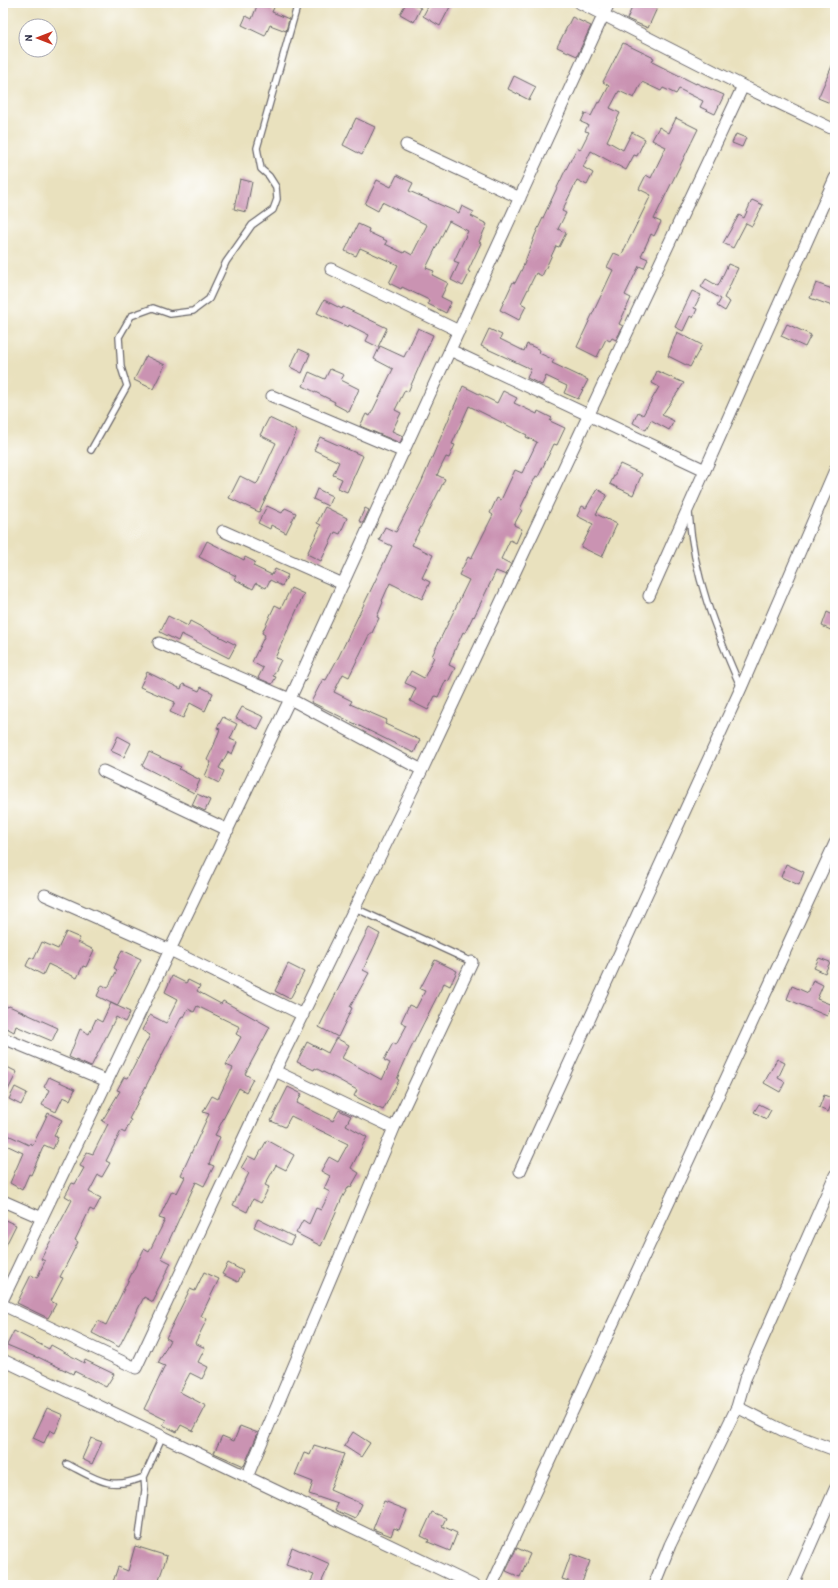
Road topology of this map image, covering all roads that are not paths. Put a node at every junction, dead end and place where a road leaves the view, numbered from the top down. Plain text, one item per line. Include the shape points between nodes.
1 (298, 3) edge
2 (580, 3) edge
3 (610, 3) edge
4 (604, 14) junction
5 (743, 86) junction
6 (835, 130) edge
7 (406, 145) dead end
8 (835, 178) edge
9 (520, 198) junction
10 (331, 269) dead end
11 (459, 331) junction
12 (450, 350) junction
13 (272, 396) dead end
14 (588, 416) junction
15 (91, 450) dead end
16 (404, 452) junction
17 (705, 470) junction
18 (835, 470) edge
19 (689, 507) junction
20 (223, 531) dead end
21 (343, 584) junction
22 (649, 596) dead end
23 (159, 643) dead end
24 (741, 688) junction
25 (290, 699) junction
26 (422, 770) junction
27 (103, 771) dead end
28 (228, 830) junction
29 (835, 844) edge
30 (45, 895) dead end
31 (355, 908) junction
32 (170, 950) junction
33 (472, 962) joint
34 (303, 1015) junction
35 (3, 1038) edge
36 (275, 1071) junction
37 (107, 1082) junction
38 (394, 1128) junction
39 (520, 1171) dead end
40 (835, 1175) edge
41 (3, 1201) edge
42 (42, 1218) junction
43 (3, 1299) edge
44 (3, 1305) edge
45 (3, 1360) edge
46 (737, 1407) junction
47 (162, 1437) junction
48 (835, 1450) edge
49 (68, 1464) dead end
50 (144, 1477) junction
51 (247, 1477) junction
52 (835, 1489) edge
53 (139, 1537) dead end
54 (473, 1585) edge
55 (492, 1585) edge
56 (654, 1585) edge
57 (793, 1585) edge

1 - 15 lane via 258,148 261,169 276,187 277,199 273,210 252,225 226,262 209,299 193,311 170,314 152,308 131,316 119,337 121,367 127,386
2 - 4 street
3 - 4 street
4 - 5 street
4 - 9 street
5 - 6 street
5 - 14 street
7 - 9 street
8 - 17 street
9 - 11 street
10 - 11 street
11 - 12 street
12 - 14 street
12 - 16 street
13 - 16 street
14 - 17 street
14 - 26 street
16 - 21 street
17 - 19 street
18 - 24 street
19 - 22 street
19 - 24 lane via 691,543 703,592
20 - 21 street
21 - 25 street
23 - 25 street
24 - 39 street
25 - 26 street
25 - 28 street
26 - 31 street
27 - 28 street
28 - 32 street
29 - 55 street
30 - 32 street
31 - 33 lane
31 - 34 street
32 - 34 street
32 - 37 street
33 - 38 street
34 - 36 street
35 - 37 street
36 - 38 street
36 - 44 street via 136,1368
37 - 42 street
38 - 51 street
40 - 46 street via 745,1379
41 - 42 street
42 - 43 street
45 - 47 street
46 - 48 street via 784,1431
46 - 56 street via 670,1545
47 - 50 lane
47 - 51 street
49 - 50 lane via 110,1484 128,1483
50 - 53 lane via 145,1490
51 - 54 street
52 - 57 street

